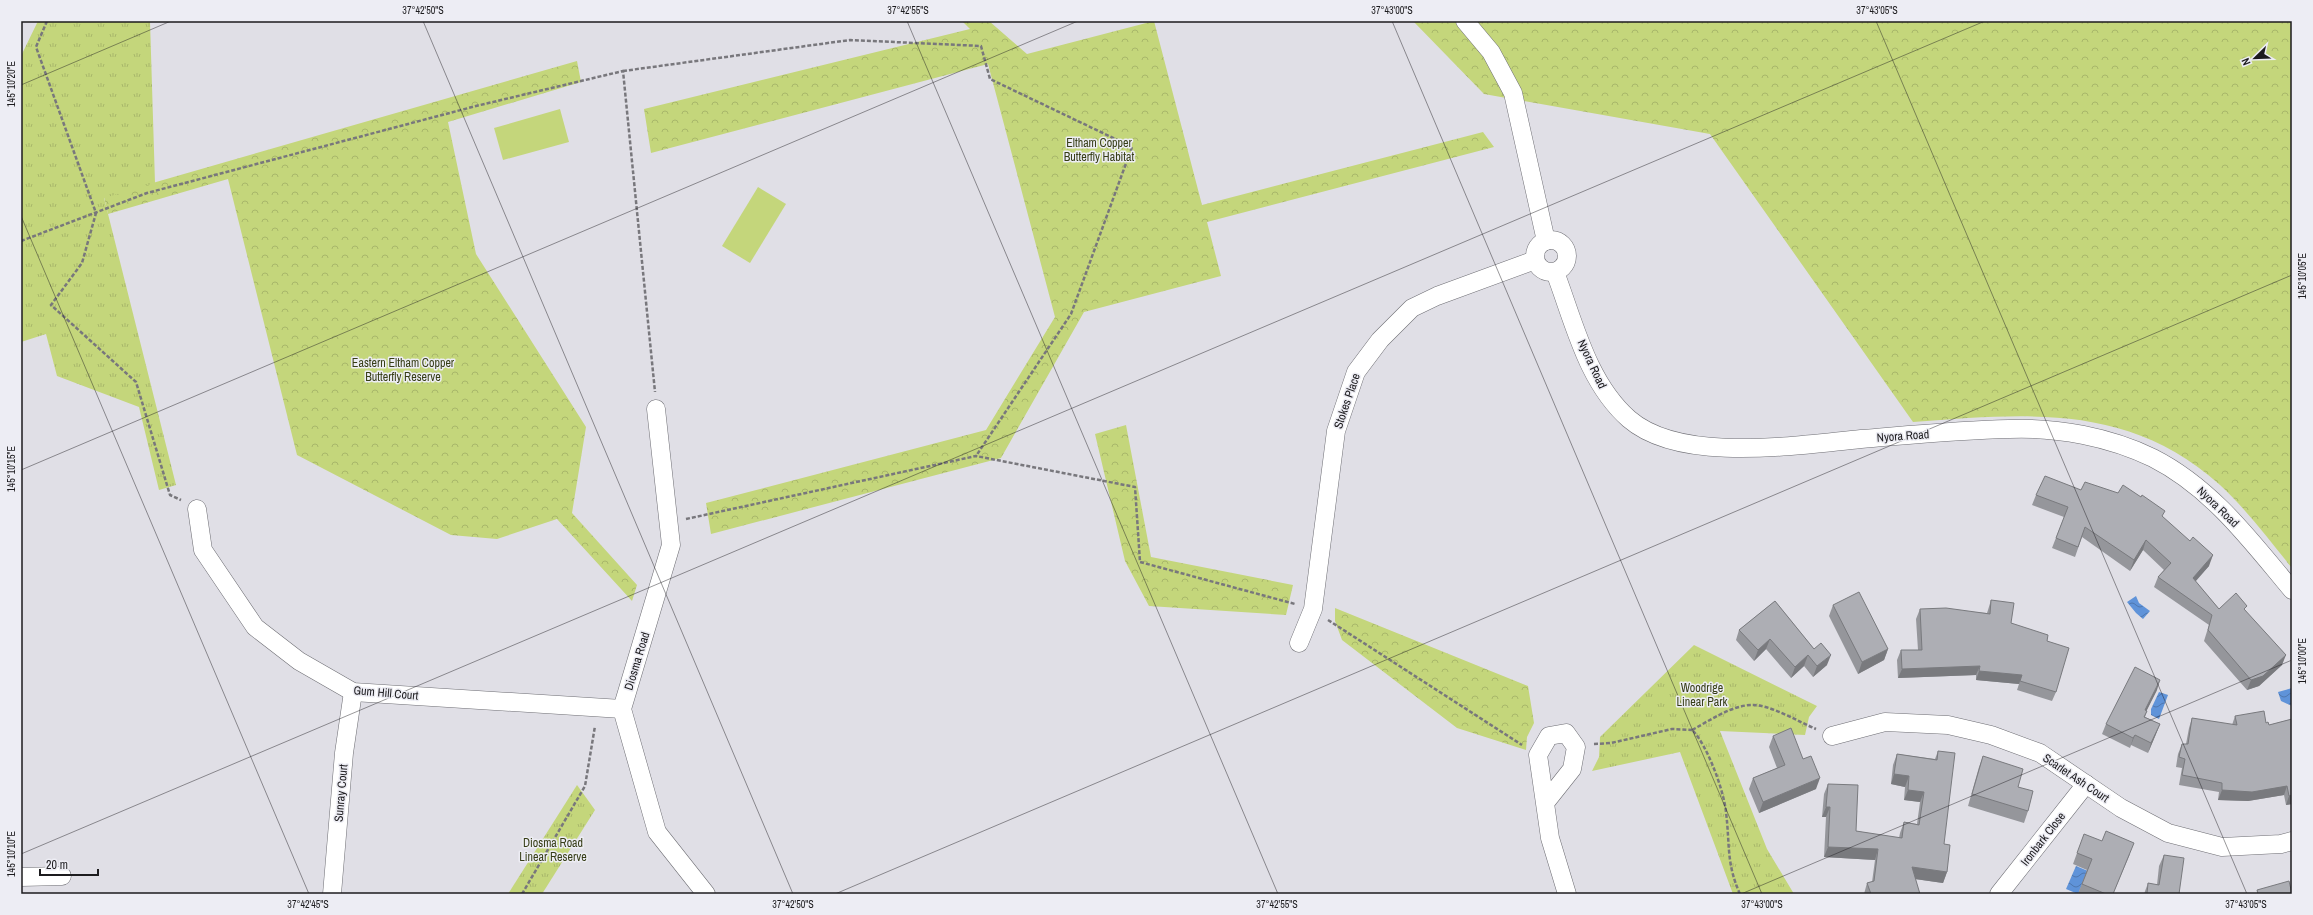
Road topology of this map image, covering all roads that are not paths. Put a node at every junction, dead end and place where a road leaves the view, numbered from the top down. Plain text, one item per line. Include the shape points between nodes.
1 (1465, 21) edge
2 (1546, 241) junction
3 (1535, 260) junction
4 (1554, 272) junction
5 (656, 409) road end
6 (197, 509) road end
7 (2292, 590) edge
8 (1299, 642) dead end
9 (353, 692) junction
10 (622, 709) junction
11 (1832, 736) road end
12 (2086, 784) junction
13 (1545, 803) junction
14 (2292, 841) edge
15 (62, 876) dead end
16 (21, 877) edge
17 (332, 894) edge
18 (706, 894) edge
19 (1567, 894) edge
20 (1999, 894) edge

1 - 2 street via 1491,52 1513,93
2 - 3 street via 1537,248
2 - 4 street via 1552,240 1561,244 1567,252 1568,258 1564,267
3 - 4 street via 1545,271
3 - 8 street, Stokes Place via 1437,296 1412,308 1380,340 1356,372 1336,431 1312,609
4 - 7 street, Nyora Road via 1597,381 1610,400 1630,420 1653,434 1679,442 1750,449 2011,428 2064,432 2117,443 2154,458 2213,499
5 - 10 street, Diosma Road via 671,546
6 - 9 street, Gum Hill Court via 203,550 255,627 299,661
9 - 10 street, Gum Hill Court
9 - 17 street, Sunray Court via 344,753
10 - 18 street via 657,832
11 - 12 street, Scarlet Ash Court via 1885,722 1948,725 1991,735 2040,753
12 - 14 street, Scarlet Ash Court via 2121,808 2168,833 2222,847 2281,844
12 - 20 street, Ironbark Close
13 - 13 street via 1538,755 1549,736 1566,732 1576,747 1572,769
13 - 19 street via 1550,838
15 - 16 street

